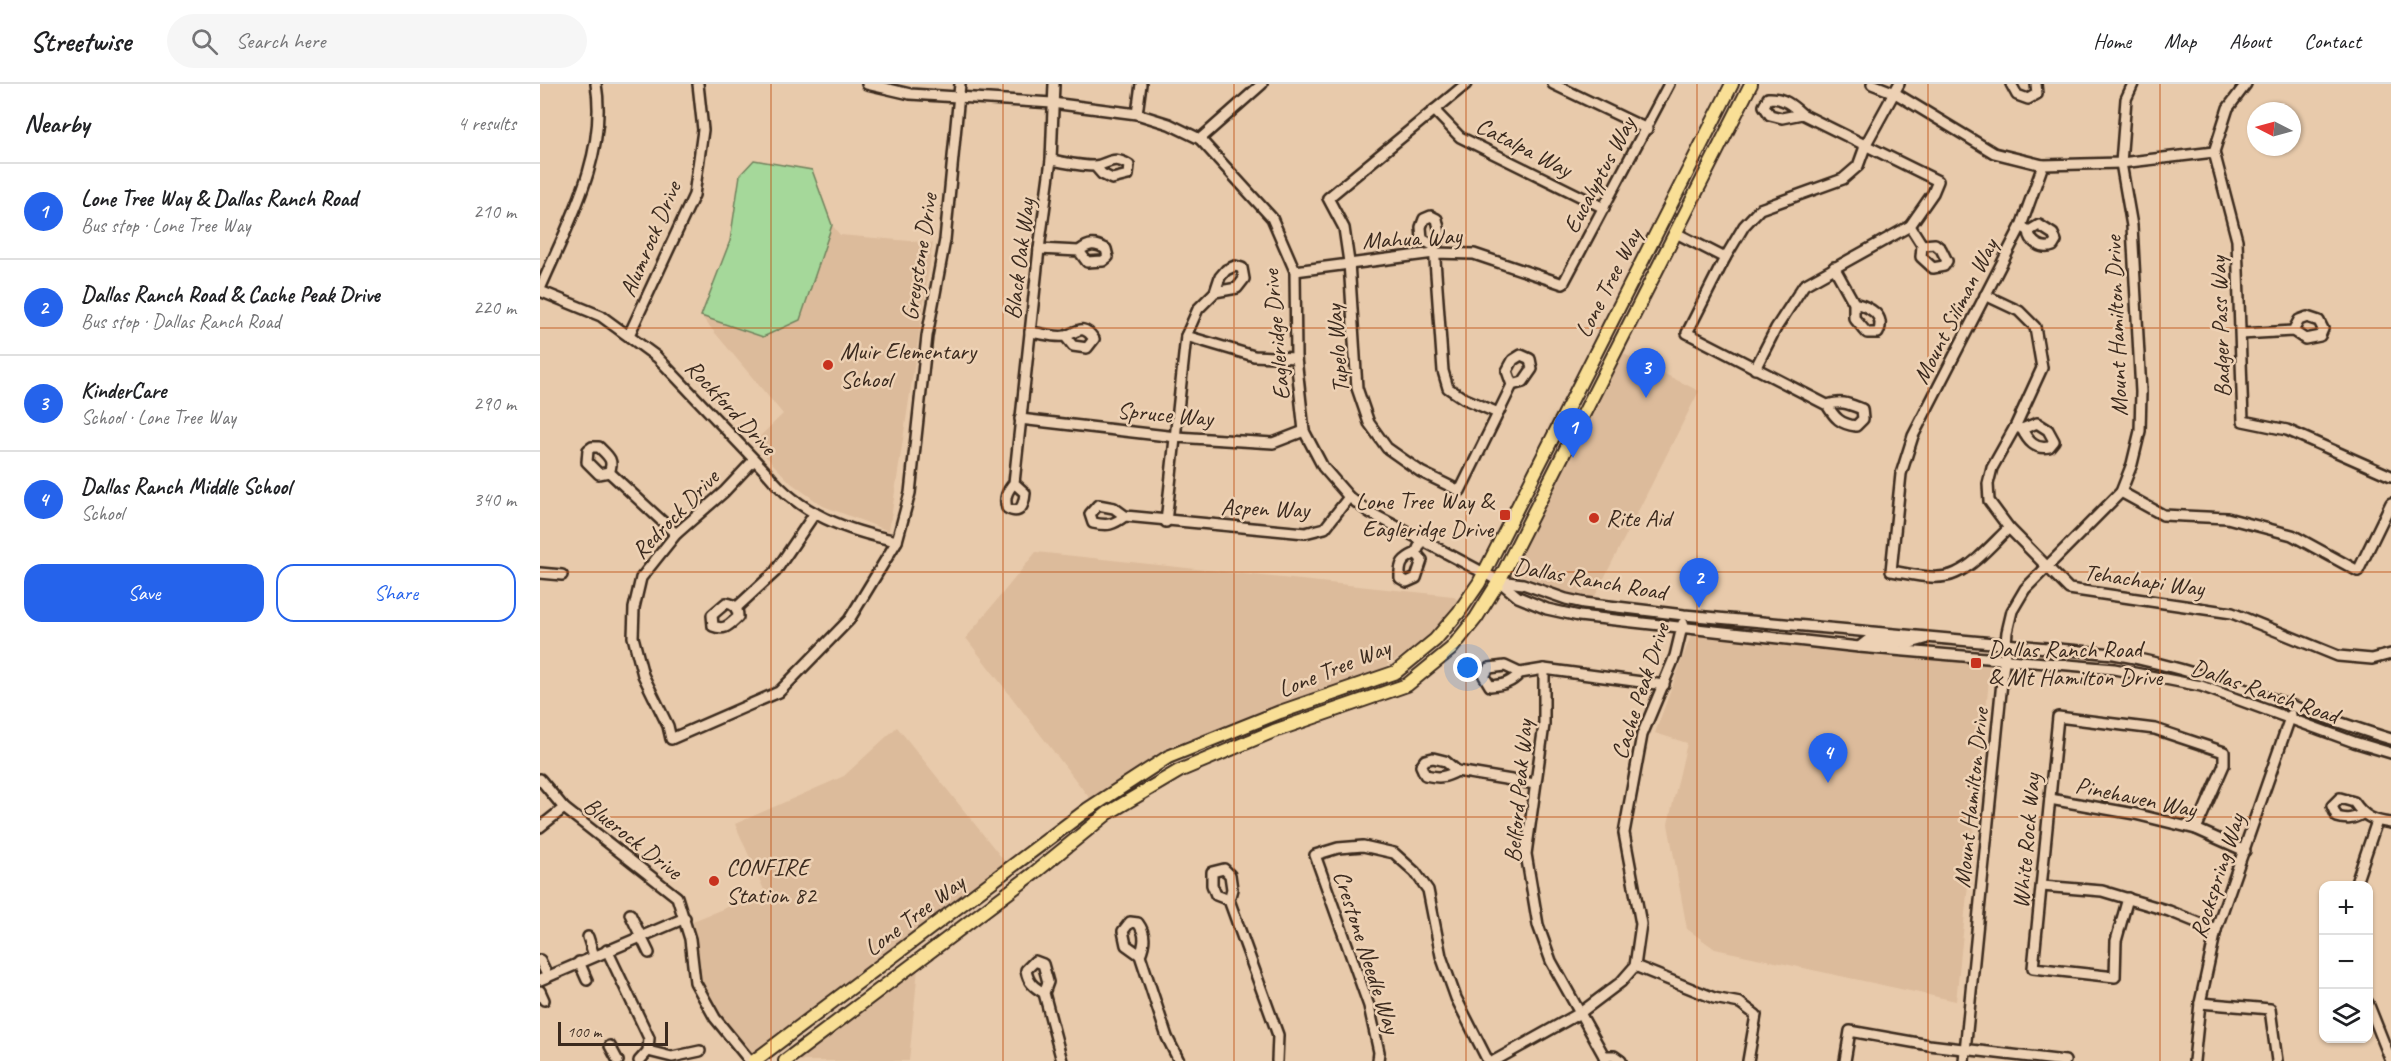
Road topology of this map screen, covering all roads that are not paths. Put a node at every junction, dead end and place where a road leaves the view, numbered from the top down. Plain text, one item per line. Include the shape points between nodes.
1 (597, 84) edge
2 (698, 84) edge
3 (867, 84) edge
4 (960, 84) edge
5 (1054, 84) edge
6 (1141, 84) edge
7 (1262, 84) edge
8 (1467, 84) edge
9 (1553, 84) edge
10 (1669, 84) edge
11 (1732, 84) edge
12 (1751, 84) edge
13 (1872, 84) edge
14 (1899, 84) edge
15 (2011, 84) edge
16 (2036, 84) edge
17 (2133, 84) edge
18 (2246, 84) edge
19 (1895, 93) junction
20 (959, 98) junction
21 (1052, 103) junction
22 (1434, 110) junction
23 (1137, 114) junction
24 (1802, 114) dead end
25 (1647, 129) junction
26 (1200, 139) junction
27 (1866, 144) junction
28 (2214, 152) junction
29 (1051, 160) junction
30 (2121, 162) junction
31 (2043, 165) junction
32 (1095, 166) dead end
33 (1604, 208) junction
34 (1910, 226) junction
35 (1676, 233) junction
36 (1922, 245) dead end
37 (1039, 249) junction
38 (1434, 249) junction
39 (1079, 251) dead end
40 (1725, 258) junction
41 (1349, 262) junction
42 (1834, 267) junction
43 (1295, 271) junction
44 (1563, 284) joint
45 (540, 290) edge
46 (1215, 292) dead end
47 (1985, 295) junction
48 (1854, 303) dead end
49 (2293, 331) dead end
50 (1030, 332) junction
51 (2241, 334) junction
52 (629, 335) junction
53 (1065, 336) dead end
54 (1186, 336) junction
55 (1604, 337) junction
56 (1296, 358) junction
57 (1755, 369) junction
58 (1512, 386) dead end
59 (1827, 405) dead end
60 (1588, 407) junction
61 (1498, 413) junction
62 (1020, 419) junction
63 (1304, 431) junction
64 (1176, 437) junction
65 (754, 460) junction
66 (609, 472) dead end
67 (2391, 476) edge
68 (1014, 483) dead end
69 (2121, 492) junction
70 (1349, 497) junction
71 (2391, 503) edge
72 (814, 513) junction
73 (1125, 516) dead end
74 (1166, 522) junction
75 (2009, 528) junction
76 (676, 534) junction
77 (1422, 540) junction
78 (897, 541) junction
79 (1416, 553) dead end
80 (2048, 567) junction
81 (540, 573) edge
82 (1484, 573) junction
83 (562, 575) dead end
84 (1499, 581) junction
85 (736, 608) dead end
86 (1684, 615) junction
87 (1683, 626) junction
88 (1931, 638) junction
89 (2006, 646) junction
90 (1859, 647) junction
91 (2391, 654) edge
92 (2004, 658) junction
93 (1544, 669) junction
94 (1520, 673) dead end
95 (1664, 685) junction
96 (2294, 707) junction
97 (2290, 718) junction
98 (671, 739) joint
99 (2391, 739) edge
100 (2391, 753) edge
101 (1458, 771) dead end
102 (540, 779) edge
103 (1534, 784) junction
104 (2050, 799) junction
105 (564, 808) junction
106 (2362, 814) dead end
107 (2377, 821) junction
108 (2391, 823) edge
109 (540, 827) edge
110 (2196, 829) junction
111 (2246, 851) junction
112 (2356, 881) edge
113 (2042, 886) junction
114 (2128, 898) junction
115 (1229, 900) dead end
116 (630, 914) dead end
117 (685, 918) junction
118 (2216, 930) junction
119 (639, 936) junction
120 (588, 937) dead end
121 (607, 950) junction
122 (649, 953) dead end
123 (1140, 955) dead end
124 (594, 956) junction
125 (540, 960) edge
126 (579, 962) junction
127 (1635, 966) junction
128 (544, 978) edge
129 (587, 980) dead end
130 (1044, 993) dead end
131 (2200, 1003) junction
132 (1580, 1013) junction
133 (2373, 1016) edge
134 (610, 1046) dead end
135 (1965, 1049) junction
136 (648, 1051) junction
137 (700, 1051) dead end
138 (1605, 1058) edge
139 (2020, 1058) edge
140 (618, 1061) edge
141 (640, 1061) edge
142 (752, 1061) edge
143 (785, 1061) edge
144 (1062, 1061) edge
145 (1179, 1061) edge
146 (1277, 1061) edge
147 (1377, 1061) edge
148 (1488, 1061) edge
149 (1494, 1061) edge
150 (1621, 1061) edge
151 (1748, 1061) edge
152 (1845, 1061) edge
153 (1964, 1061) edge
154 (2065, 1061) edge
155 (2194, 1061) edge
156 (2277, 1061) edge
157 (2391, 1061) edge

1 - 45 street via 596,134 588,171
2 - 52 street, Alumrock Drive via 703,130 694,195
3 - 20 street, Eagleridge Drive via 910,94
4 - 20 street, Greystone Drive
5 - 21 street, Black Oak Way
6 - 23 street
7 - 26 street
8 - 22 street
9 - 25 street
10 - 25 street, Eucalyptus Way
11 - 55 main road, Lone Tree Way
12 - 35 main road, Lone Tree Way
13 - 19 street
14 - 19 street
15 - 16 street via 2017,95 2028,99 2037,94
17 - 30 street, Mount Hamilton Drive via 2126,99
18 - 28 street via 2228,108
19 - 27 street
19 - 31 street via 1994,153
20 - 21 street, Eagleridge Drive
20 - 78 street, Greystone Drive via 945,240 927,336 910,493
21 - 23 street, Eagleridge Drive
21 - 29 street, Black Oak Way
22 - 33 street, Catalpa Way via 1460,138
22 - 41 street, Tupelo Way via 1328,198 1344,228
23 - 26 street, Eagleridge Drive
24 - 27 street
25 - 33 street, Eucalyptus Way
26 - 43 street, Eagleridge Drive via 1272,218
27 - 34 street via 1938,181
27 - 40 street via 1858,166 1843,179 1760,209 1744,226
28 - 30 street
28 - 51 street, Badger Pass Way via 2237,240
29 - 32 street
29 - 37 street, Black Oak Way
30 - 31 street
30 - 69 street, Mount Hamilton Drive via 2132,226 2141,392 2140,431
31 - 47 street, Mount Siliman Way via 2025,229
33 - 44 street, Eucalyptus Way
34 - 36 street
34 - 42 street
35 - 40 street
35 - 60 main road, Lone Tree Way
37 - 39 street
37 - 50 street, Black Oak Way
38 - 41 street, Mahua Way
38 - 44 street, Mahua Way via 1474,254
38 - 61 street via 1443,371 1448,388
40 - 57 street via 1687,333
41 - 43 street, Mahua Way
41 - 61 street, Tupelo Way via 1357,388 1369,423 1387,448 1421,472 1460,490
42 - 48 street
42 - 57 street via 1804,285
43 - 56 street, Eagleridge Drive
45 - 52 street, Rockford Drive via 601,316
46 - 54 street via 1198,309
47 - 75 street, Tehachapi Way via 2019,311 2034,327 2042,368 2019,428 1992,468 1988,484 1989,501
47 - 75 street, Mount Siliman Way via 1913,436 1901,474 1891,571 1929,577 1954,574
49 - 51 street
50 - 53 street
50 - 62 street, Black Oak Way
51 - 67 street, Badger Pass Way via 2243,420 2288,430
52 - 65 street, Rockford Drive via 657,357
54 - 56 street via 1254,356
54 - 64 street
55 - 60 main road via 1604,348 1583,391 1583,402
55 - 82 main road, Lone Tree Way
56 - 63 street, Eagleridge Drive
57 - 59 street
58 - 61 street
60 - 84 main road, Lone Tree Way
62 - 64 street, Spruce Way
62 - 68 street, Black Oak Way
63 - 64 street, Spruce Way via 1273,443
63 - 70 street, Eagleridge Drive via 1323,467
64 - 74 street
65 - 72 street, Rockford Drive via 780,490
65 - 76 street, Redrock Drive
66 - 76 street
69 - 71 street via 2163,514 2227,518 2292,535 2358,571
69 - 80 street, Mount Hamilton Drive
70 - 74 street, Aspen Way via 1325,528 1305,533
70 - 77 street, Eagleridge Drive
72 - 78 street, Rockford Drive via 857,533
72 - 85 street via 775,572
73 - 74 street, Aspen Way
75 - 80 street, Tehachapi Way
76 - 98 street, Redrock Drive via 641,578 633,637 643,675
77 - 79 street
77 - 82 street, Eagleridge Drive
78 - 98 street, Greystone Drive via 849,620 779,692
80 - 89 street, Mount Hamilton Drive via 2025,589 2012,611
80 - 91 street, Tehachapi Way via 2069,589 2232,613 2338,656 2372,659
81 - 83 street
82 - 84 street, Eagleridge Drive
82 - 142 main road, Lone Tree Way via 1435,640 1396,672 1280,712 1168,757 1088,808
84 - 86 street, Dallas Ranch Road via 1523,584 1584,603
84 - 87 street, Dallas Ranch Road via 1518,597 1548,609 1579,616
84 - 143 main road, Lone Tree Way via 1451,649 1407,685 1274,731 1189,766 1116,808
86 - 87 street, Cache Peak Drive
86 - 88 street, Dallas Ranch Road
87 - 90 street, Dallas Ranch Road
87 - 95 street, Cache Peak Drive
88 - 89 street, Dallas Ranch Road
88 - 90 street via 1911,644 1868,640
89 - 92 street, Mount Hamilton Drive
89 - 96 street, Dallas Ranch Road via 2114,654 2161,663 2229,682
90 - 92 street, Dallas Ranch Road
92 - 97 street, Dallas Ranch Road via 2114,669 2201,686
92 - 135 street, Mount Hamilton Drive
93 - 94 street
93 - 95 street
93 - 103 street, Belford Peak Way via 1544,725
95 - 127 street, Cache Peak Drive via 1642,735 1624,833 1641,924
96 - 97 street, Rockspring Way
96 - 99 street, Dallas Ranch Road
97 - 100 street, Dallas Ranch Road
97 - 111 street, Rockspring Way
101 - 103 street
102 - 105 street, Bluerock Drive
103 - 132 street, Belford Peak Way via 1527,854 1538,925 1551,961
104 - 110 street, Pinehaven Way
104 - 110 street, White Rock Way via 2058,717 2155,729 2224,752 2224,765
104 - 113 street, White Rock Way
105 - 109 street
105 - 117 street, Bluerock Drive via 677,897
106 - 107 street
107 - 108 street
107 - 112 street
110 - 111 street, Pinehaven Way
111 - 118 street, Rockspring Way
113 - 114 street via 2102,891
113 - 114 street, White Rock Way via 2033,968 2115,977 2116,941
114 - 118 street
115 - 146 street via 1278,1035
116 - 119 street
117 - 119 street
117 - 142 street, Bluerock Drive via 695,982 715,1018
118 - 131 street, Rockspring Way
119 - 121 street
119 - 122 street
120 - 124 street
121 - 124 street
121 - 136 street via 649,1038
123 - 145 street
124 - 126 street
125 - 128 street
126 - 128 street
126 - 129 street
127 - 132 street via 1621,982
127 - 151 street via 1714,998 1740,1003 1756,1015
130 - 144 street
131 - 155 street, Rockspring Way
131 - 156 street via 2270,1009
132 - 138 street, Belford Peak Way
132 - 149 street
133 - 157 street
134 - 140 street
135 - 139 street
135 - 152 street via 1850,1031
135 - 153 street, Mount Hamilton Drive
136 - 137 street via 672,1057
136 - 141 street
138 - 150 street via 1614,1056
139 - 154 street
147 - 148 street, Crestone Needle Way via 1379,1052 1369,1006 1315,855 1338,848 1363,846 1394,853 1428,890 1441,956 1456,998

